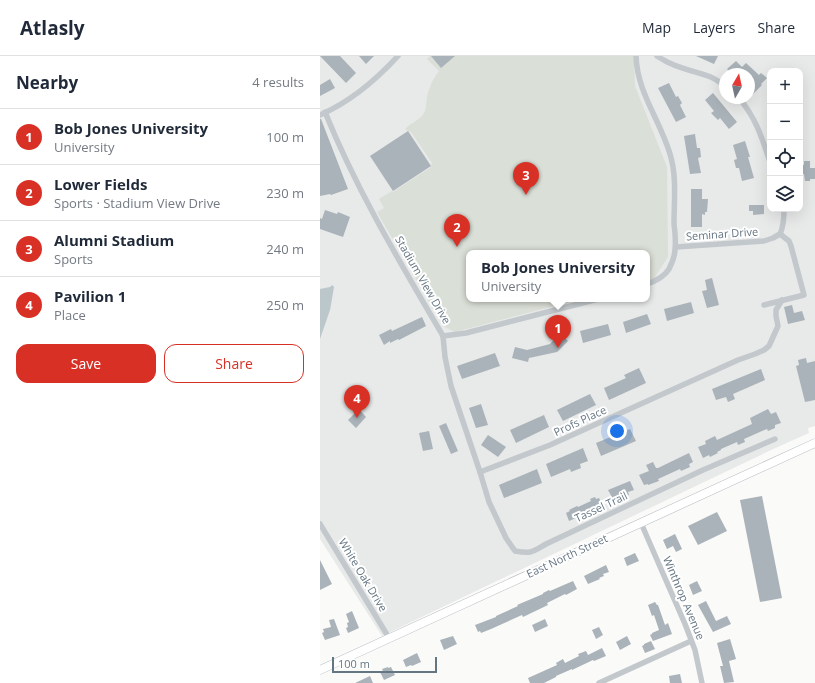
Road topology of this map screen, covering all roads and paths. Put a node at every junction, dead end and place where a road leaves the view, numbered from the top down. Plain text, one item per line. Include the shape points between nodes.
1 (398, 56) edge
2 (636, 56) edge
3 (657, 56) edge
4 (719, 82) edge
5 (745, 104) edge
6 (323, 114) edge
7 (767, 154) edge
8 (784, 212) edge
9 (780, 234) junction
10 (676, 247) junction
11 (650, 283) edge
12 (782, 300) junction
13 (586, 302) edge
14 (764, 305) dead end
15 (443, 336) junction
16 (775, 439) dead end
17 (815, 443) edge
18 (480, 472) junction
19 (641, 523) junction
20 (320, 524) edge
21 (389, 638) junction
22 (691, 641) junction
23 (320, 670) edge
24 (599, 683) edge
25 (702, 683) edge

1 - 6 street via 370,84
2 - 10 street via 641,84 663,135 672,164
3 - 4 street via 674,66 709,76
5 - 7 street via 755,122
6 - 15 street, Stadium View Drive via 370,209
8 - 9 street
9 - 10 street, Seminar Drive via 764,241
9 - 12 street via 791,246 804,295
10 - 11 street via 672,263 663,277
12 - 14 street
12 - 18 street, Profs Place via 776,310 778,326 769,346 764,350 550,445
13 - 15 street, Stadium View Drive via 466,333
15 - 18 street via 451,386
16 - 18 street, Tassel Trail via 703,470 528,553 515,551 506,538 489,502
17 - 19 main road, East North Street
19 - 21 main road, East North Street
19 - 22 street, Winthrop Avenue
20 - 21 street, White Oak Drive
21 - 23 main road, East North Street
22 - 24 street
22 - 25 street, Winthrop Avenue

